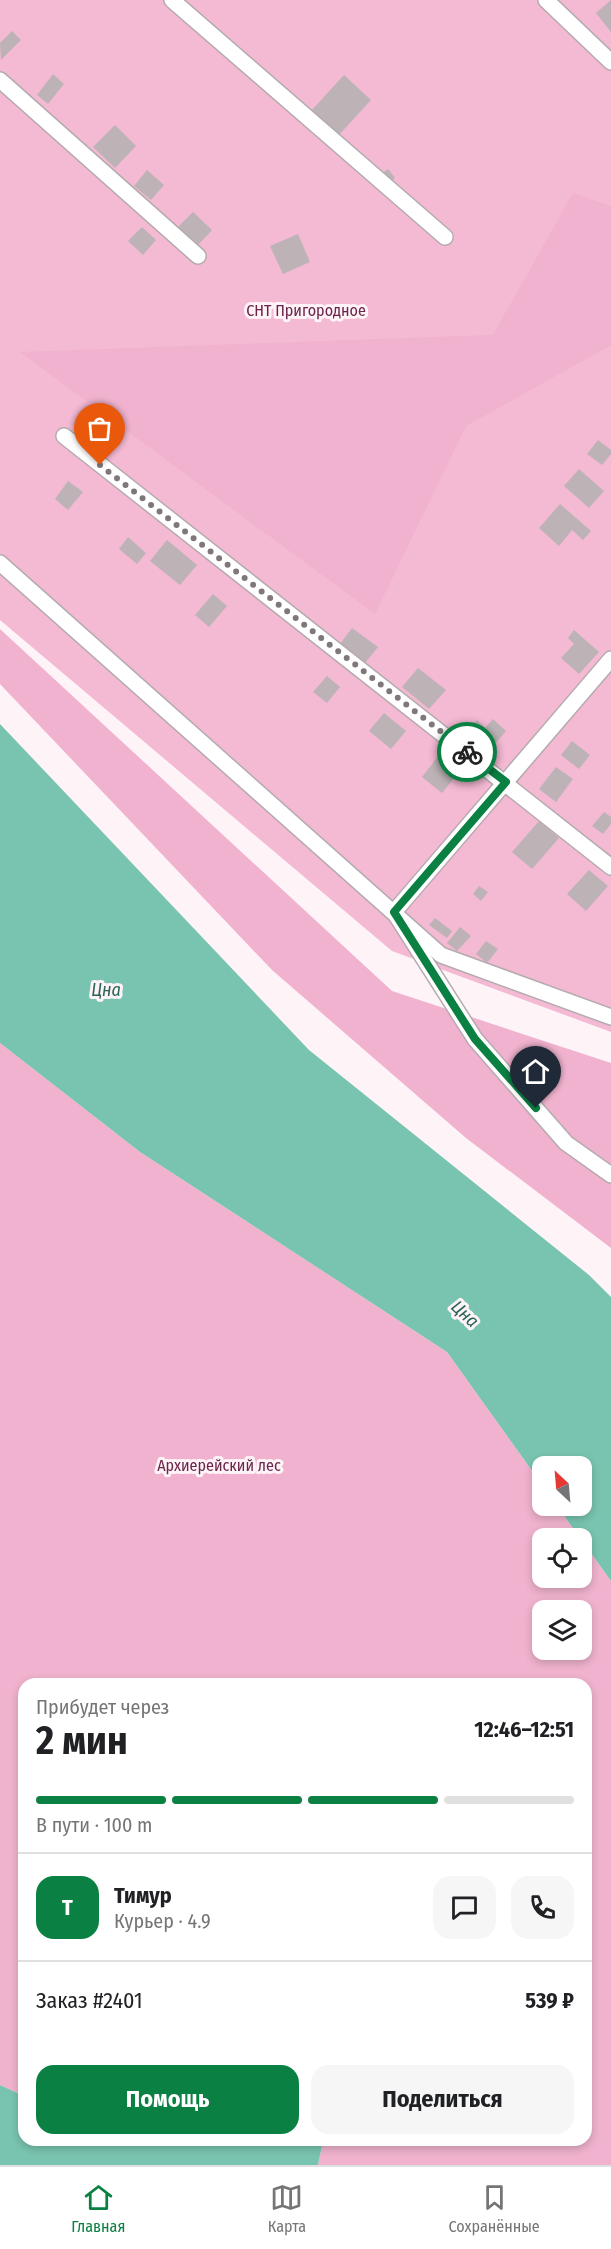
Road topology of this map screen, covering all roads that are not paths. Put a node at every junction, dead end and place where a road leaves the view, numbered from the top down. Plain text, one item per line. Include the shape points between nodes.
1 (172, 0) edge
2 (546, 0) edge
3 (611, 62) edge
4 (0, 80) edge
5 (444, 237) dead end
6 (198, 256) dead end
7 (64, 436) dead end
8 (0, 563) edge
9 (611, 659) edge
10 (506, 782) junction
11 (611, 867) edge
12 (394, 912) junction
13 (611, 1017) edge
14 (611, 1175) edge

1 - 5 lane
2 - 3 lane
4 - 6 lane
7 - 10 lane
8 - 12 lane
9 - 10 lane
10 - 11 lane
10 - 12 lane
12 - 13 lane via 441,954
12 - 14 lane via 475,1039 566,1143

